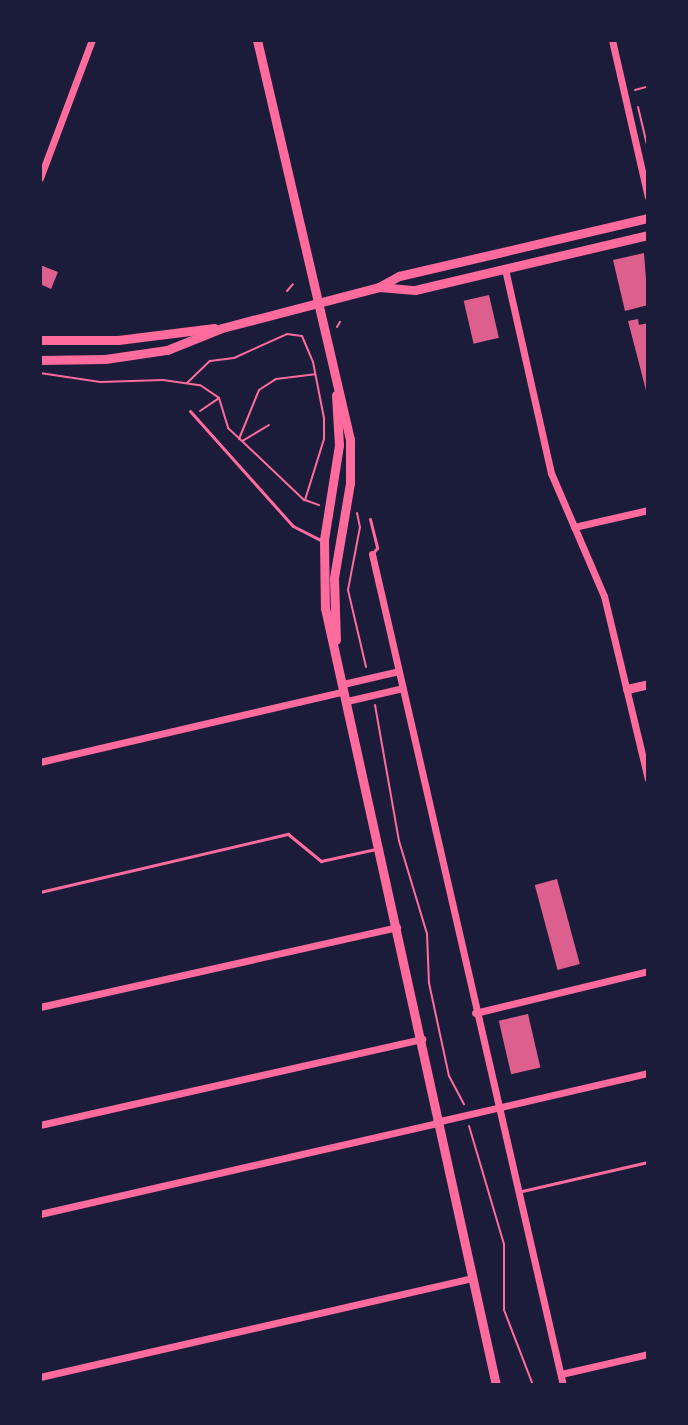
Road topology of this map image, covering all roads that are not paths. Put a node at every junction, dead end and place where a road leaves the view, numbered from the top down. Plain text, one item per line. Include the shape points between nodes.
1 (92, 40) edge
2 (257, 40) edge
3 (612, 40) edge
4 (40, 178) edge
5 (648, 197) edge
6 (648, 218) edge
7 (648, 235) edge
8 (500, 252) junction
9 (505, 269) junction
10 (379, 287) junction
11 (316, 303) junction
12 (222, 328) junction
13 (40, 340) edge
14 (40, 360) edge
15 (336, 395) junction
16 (190, 411) dead end
17 (648, 510) edge
18 (370, 519) dead end
19 (574, 527) junction
20 (324, 540) junction
21 (339, 543) junction
22 (372, 554) joint
23 (336, 653) junction
24 (399, 671) junction
25 (648, 684) edge
26 (403, 688) junction
27 (627, 689) junction
28 (345, 692) junction
29 (40, 762) edge
30 (648, 779) edge
31 (380, 848) junction
32 (40, 892) edge
33 (398, 927) junction
34 (648, 971) edge
35 (40, 1007) edge
36 (475, 1013) junction
37 (422, 1039) junction
38 (648, 1073) edge
39 (497, 1108) junction
40 (436, 1122) junction
41 (40, 1125) edge
42 (648, 1162) edge
43 (518, 1192) junction
44 (40, 1214) edge
45 (472, 1278) junction
46 (648, 1354) edge
47 (561, 1374) junction
48 (40, 1377) edge
49 (496, 1385) edge
50 (563, 1385) edge

1 - 4 street
2 - 11 street
3 - 5 street
6 - 8 street
7 - 9 street
8 - 9 street
8 - 10 street via 399,276
9 - 10 street via 415,290
9 - 19 street via 551,473
10 - 11 street
11 - 12 street
11 - 15 street
12 - 13 street via 118,340
12 - 14 street via 175,348 136,356
15 - 20 street via 339,445
15 - 21 street via 350,439
16 - 20 lane via 293,526
17 - 19 street
18 - 22 lane via 377,548
19 - 27 street via 604,596
20 - 21 street
20 - 23 street via 325,608
21 - 23 street
22 - 24 street
23 - 28 street
24 - 26 street
24 - 28 street via 368,678
25 - 27 street
26 - 28 street via 373,695
26 - 36 street
27 - 30 street
28 - 29 street
28 - 31 street
31 - 32 lane via 321,861 310,856 298,837 287,834
31 - 33 street
33 - 35 street
33 - 37 street
34 - 36 street
36 - 39 street
37 - 40 street
37 - 41 street
38 - 39 street
39 - 40 street
39 - 43 street
40 - 44 street
40 - 45 street
42 - 43 lane
43 - 47 street
45 - 48 street
45 - 49 street
46 - 47 street
47 - 50 street

